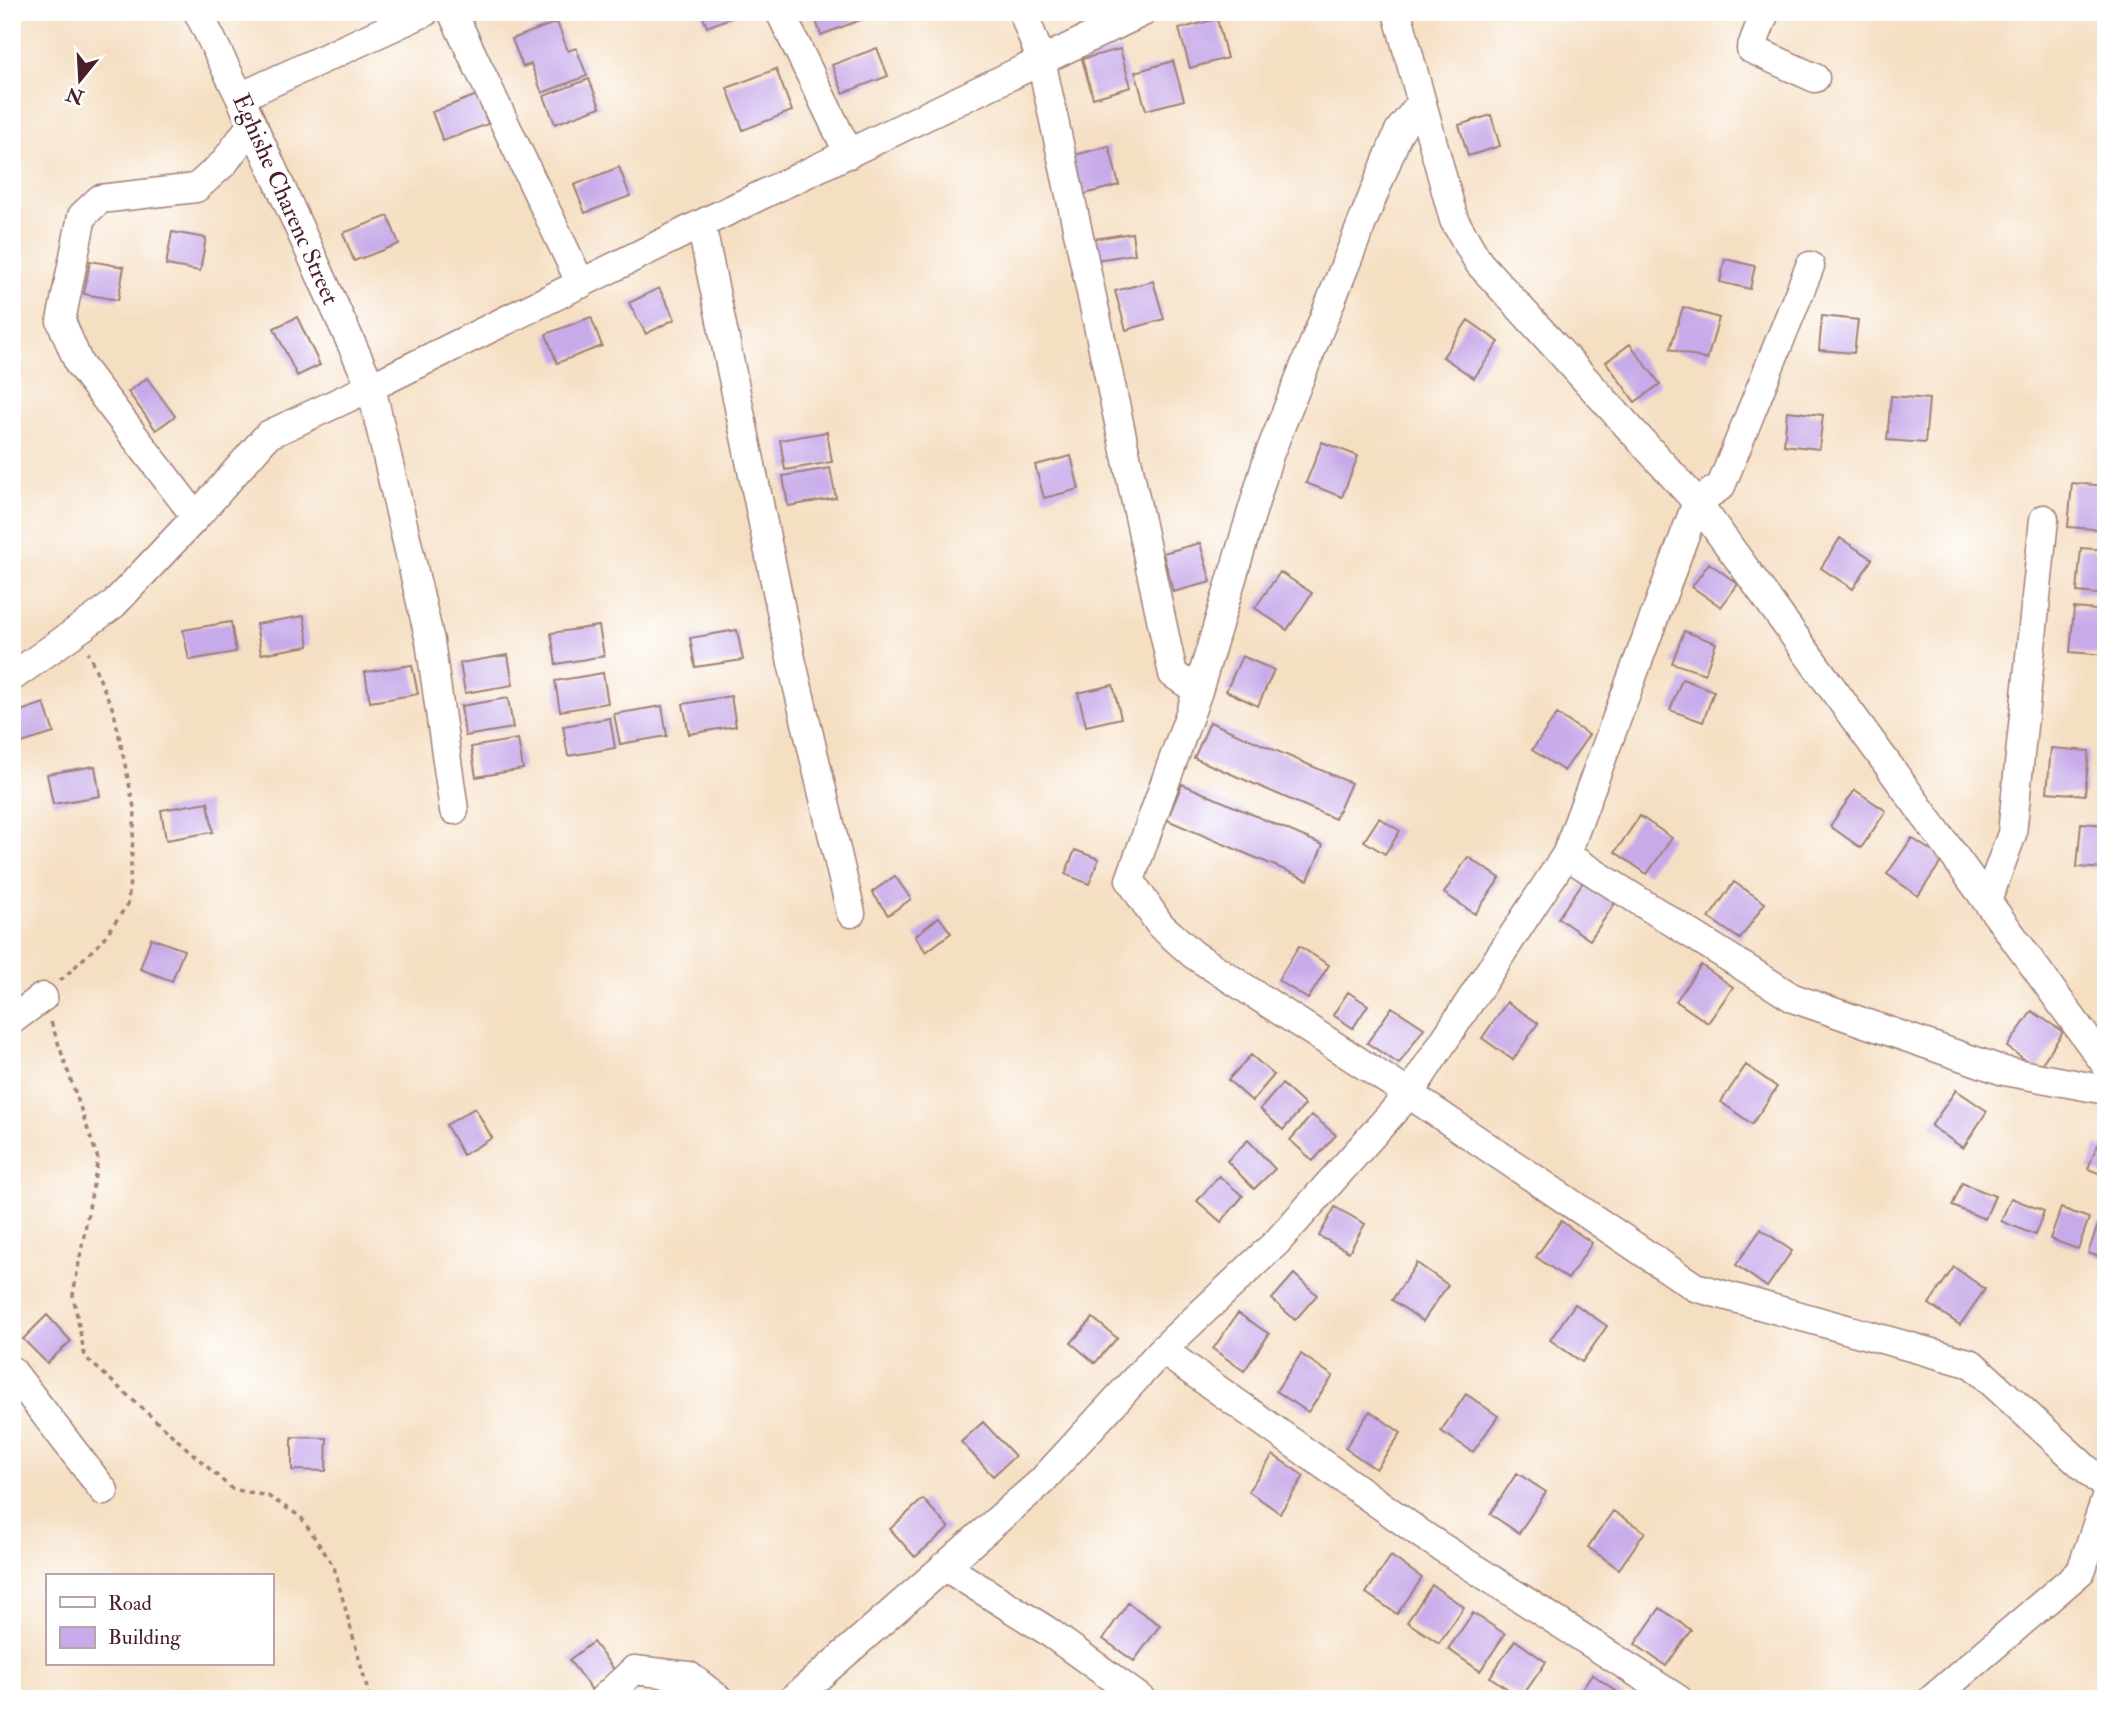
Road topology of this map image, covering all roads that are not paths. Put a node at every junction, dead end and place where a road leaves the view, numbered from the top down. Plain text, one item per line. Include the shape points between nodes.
1 (198, 12) edge
2 (425, 12) edge
3 (452, 12) edge
4 (780, 12) edge
5 (1023, 12) edge
6 (1143, 12) edge
7 (1397, 12) edge
8 (1765, 12) edge
9 (1041, 60) junction
10 (1815, 78) dead end
11 (240, 97) junction
12 (1421, 103) junction
13 (252, 124) junction
14 (849, 154) junction
15 (701, 224) junction
16 (1810, 266) dead end
17 (581, 284) junction
18 (371, 387) junction
19 (1697, 502) junction
20 (196, 517) junction
21 (2044, 519) dead end
22 (12, 677) edge
23 (1198, 691) junction
24 (454, 810) dead end
25 (1566, 855) junction
26 (1987, 901) junction
27 (851, 913) dead end
28 (43, 997) road end
29 (12, 1020) edge
30 (2106, 1065) edge
31 (2106, 1090) edge
32 (1409, 1094) junction
33 (1162, 1350) junction
34 (12, 1371) edge
35 (2106, 1487) edge
36 (104, 1491) dead end
37 (2106, 1498) edge
38 (944, 1566) junction
39 (603, 1699) edge
40 (719, 1699) edge
41 (793, 1699) edge
42 (1141, 1699) edge
43 (1678, 1699) edge
44 (1932, 1699) edge

1 - 11 street, Eghishe Charenc Street
2 - 11 street
3 - 17 street
4 - 14 street
5 - 9 street
6 - 9 street
7 - 12 street
8 - 10 street via 1751,49
9 - 14 street
9 - 23 street via 1172,674
11 - 13 street, Eghishe Charenc Street
12 - 19 street via 1454,220 1479,263
12 - 23 street via 1399,131 1269,454
13 - 18 street, Eghishe Charenc Street
13 - 20 street via 224,163 196,188 100,199 82,216 61,321 79,364
14 - 15 street
15 - 17 street
15 - 27 street via 792,663
16 - 19 street via 1721,486
17 - 18 street
18 - 20 street via 268,435
18 - 24 street, Eghishe Charenc Street via 430,641
19 - 25 street
19 - 26 street
20 - 22 street via 113,605
21 - 26 street via 2012,834
23 - 32 street via 1130,880 1160,925 1194,955
25 - 31 street via 1793,998 2004,1071
25 - 32 street
26 - 30 street
28 - 29 street
32 - 33 street via 1277,1241
32 - 35 street via 1695,1287 1972,1364
33 - 38 street via 1041,1482
33 - 43 street via 1424,1536
34 - 36 street
37 - 44 street via 2081,1571
38 - 41 street
38 - 42 street via 1046,1630
39 - 40 street via 634,1670 689,1676

